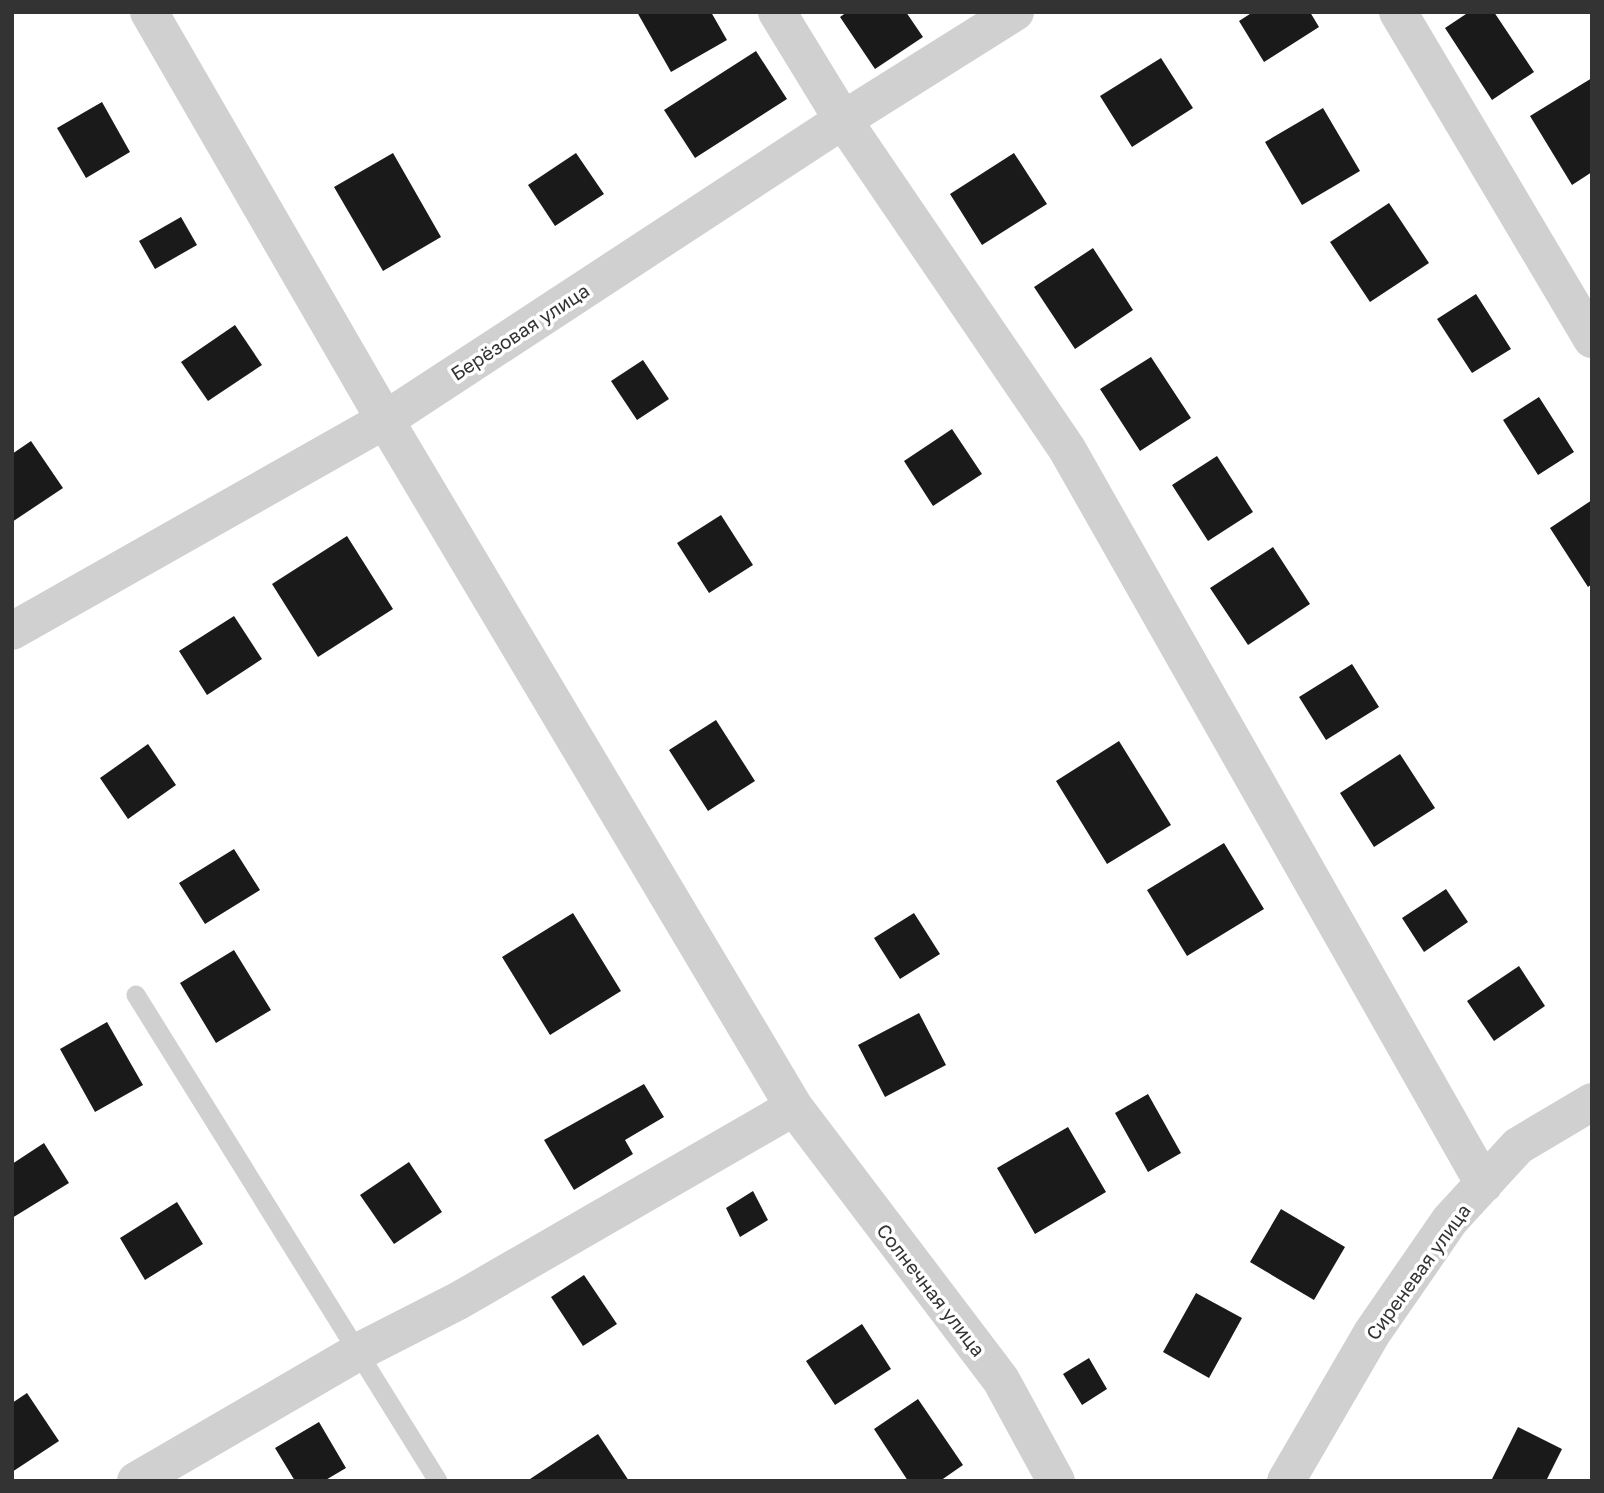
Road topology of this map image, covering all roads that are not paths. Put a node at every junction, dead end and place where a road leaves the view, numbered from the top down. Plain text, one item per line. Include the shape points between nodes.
1 (149, 12) edge
2 (777, 12) edge
3 (1015, 12) edge
4 (1398, 12) edge
5 (843, 120) junction
6 (1592, 339) edge
7 (385, 420) junction
8 (12, 631) edge
9 (136, 995) dead end
10 (1592, 1102) edge
11 (794, 1107) junction
12 (1484, 1184) junction
13 (358, 1352) junction
14 (136, 1481) edge
15 (438, 1481) edge
16 (1056, 1481) edge
17 (1286, 1481) edge

1 - 7 street, Солнечная улица
2 - 5 street
3 - 5 street, Берёзовая улица
4 - 6 street
5 - 7 street, Берёзовая улица
5 - 12 street via 1067,449
7 - 8 street, Берёзовая улица
7 - 11 street, Солнечная улица
9 - 13 lane
10 - 12 street, Сиреневая улица via 1518,1146
11 - 13 street via 458,1301
11 - 16 street, Солнечная улица via 1001,1380
12 - 17 street, Сиреневая улица via 1450,1220 1372,1333
13 - 14 street
13 - 15 lane

